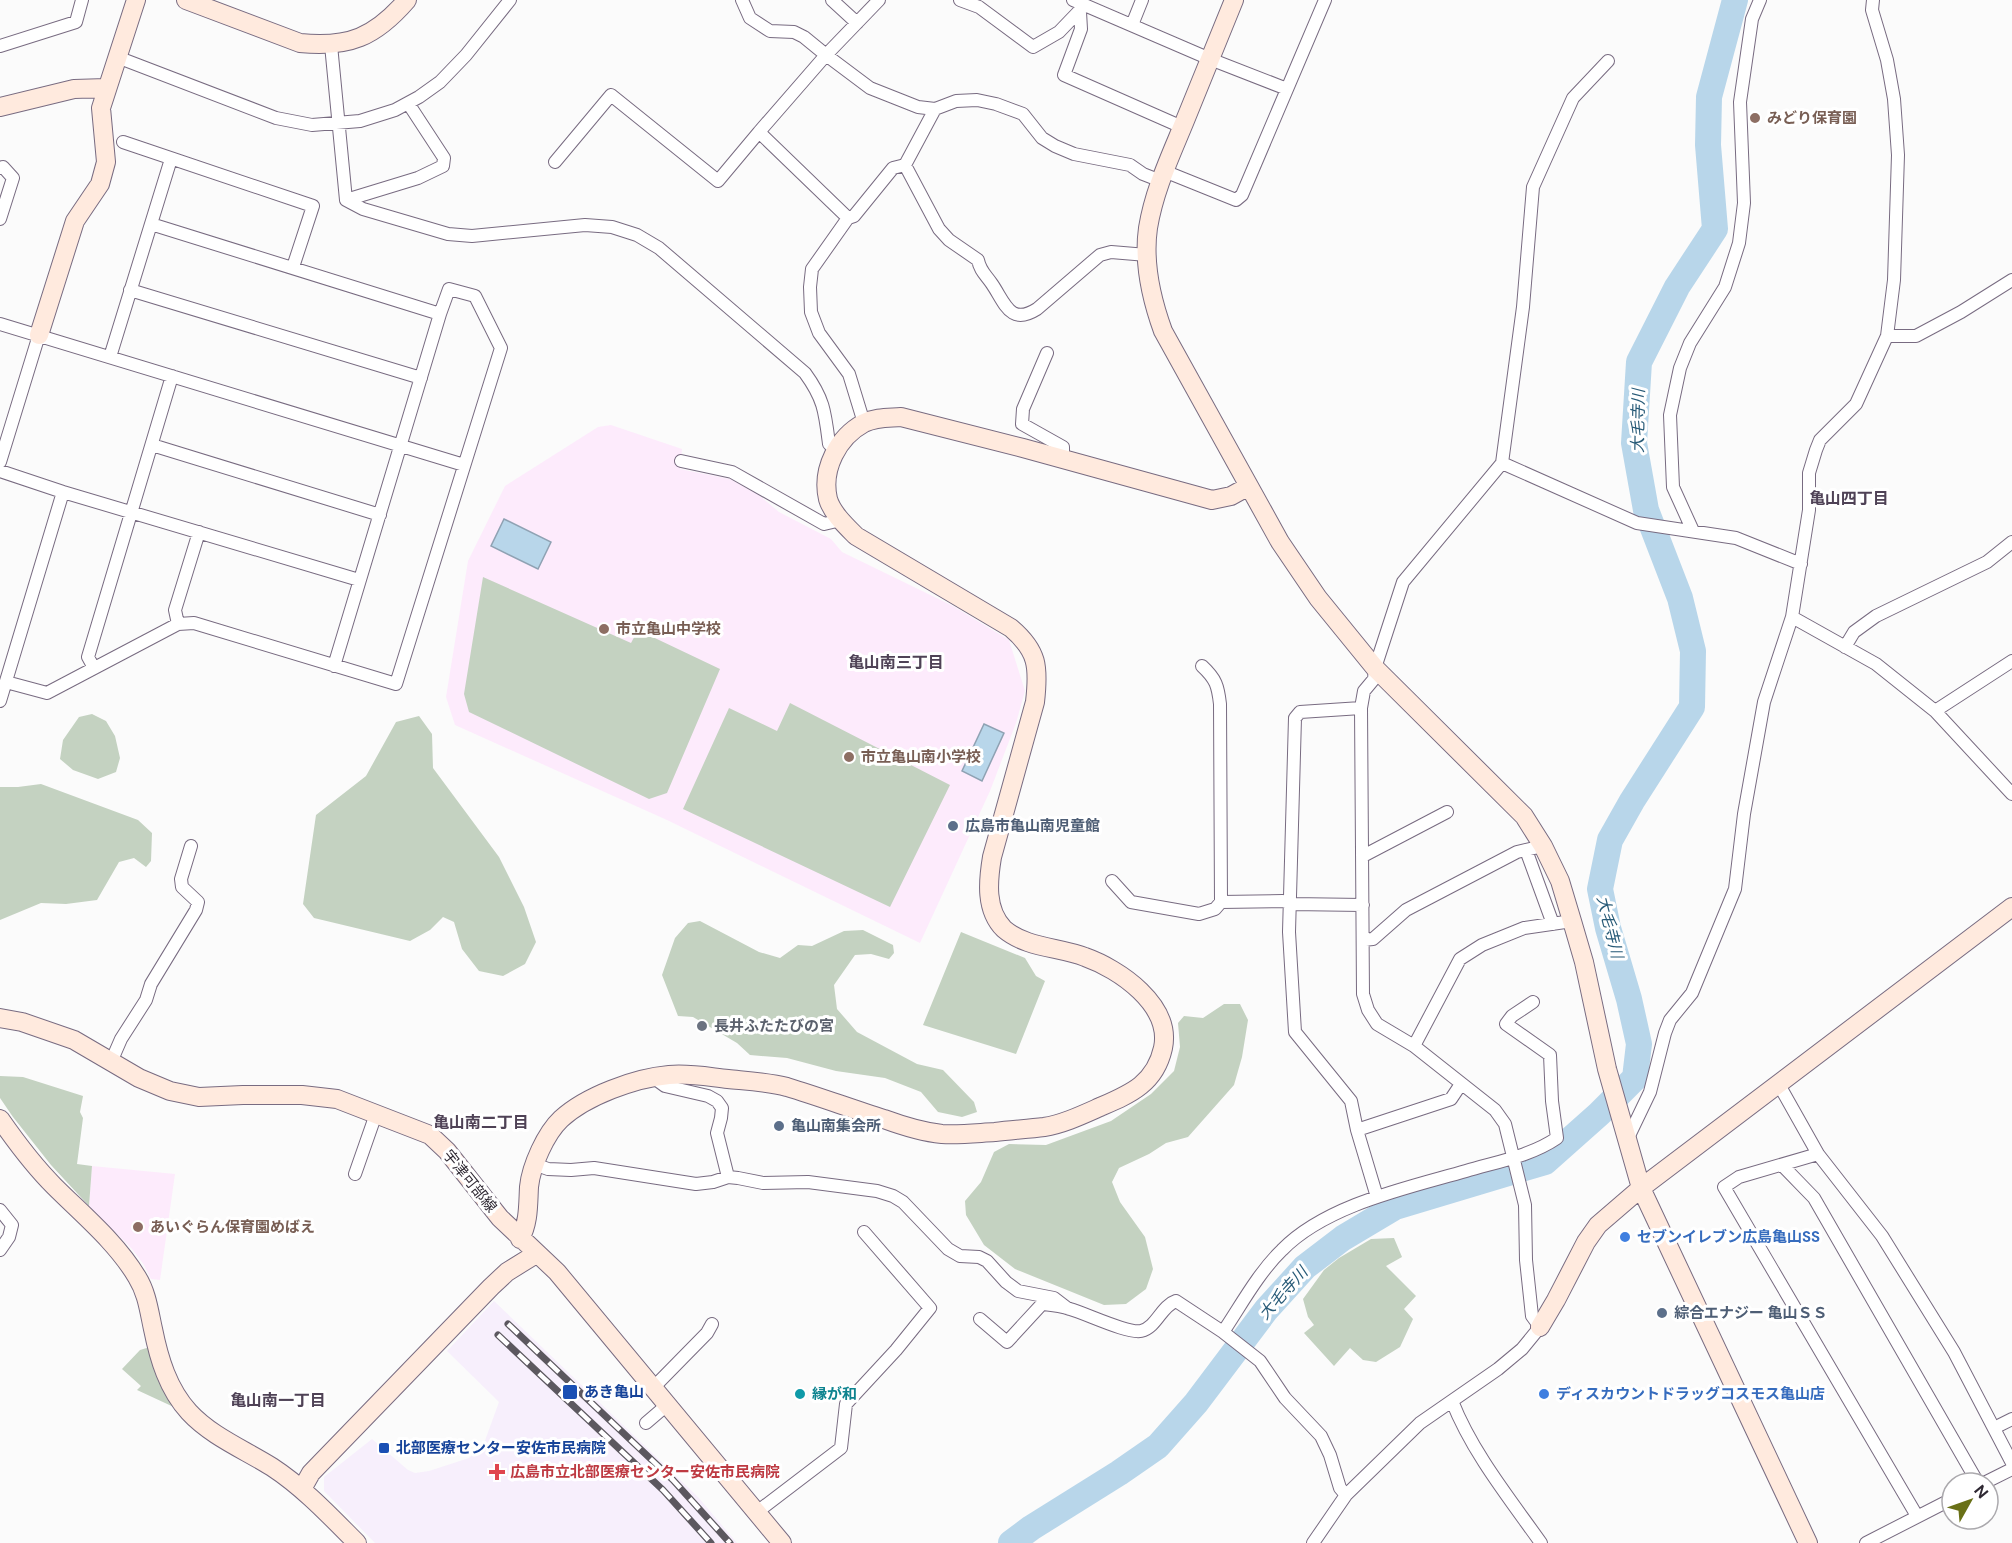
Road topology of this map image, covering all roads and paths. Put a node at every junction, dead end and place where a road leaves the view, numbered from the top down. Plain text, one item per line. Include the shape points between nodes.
1 (82, 0) edge
2 (136, 0) edge
3 (186, 0) edge
4 (407, 0) edge
5 (510, 0) edge
6 (742, 0) edge
7 (832, 0) edge
8 (879, 0) edge
9 (960, 0) edge
10 (1142, 0) edge
11 (1234, 0) edge
12 (1325, 0) edge
13 (1760, 0) edge
14 (1873, 0) edge
15 (1079, 6) edge
16 (857, 23) junction
17 (1132, 25) junction
18 (331, 45) junction
19 (0, 46) edge
20 (825, 55) junction
21 (117, 57) junction
22 (1210, 59) junction
23 (1608, 61) dead end
24 (106, 88) junction
25 (1287, 89) junction
26 (408, 103) junction
27 (0, 107) edge
28 (934, 109) junction
29 (338, 123) junction
30 (1182, 127) junction
31 (759, 132) junction
32 (123, 142) dead end
33 (171, 159) junction
34 (555, 162) dead end
35 (904, 165) junction
36 (0, 168) edge
37 (1162, 176) junction
38 (346, 200) junction
39 (848, 218) junction
40 (0, 219) edge
41 (151, 224) junction
42 (1147, 255) junction
43 (293, 267) junction
44 (2012, 280) edge
45 (130, 290) junction
46 (440, 314) junction
47 (0, 324) edge
48 (39, 335) junction
49 (1887, 336) junction
50 (1047, 353) dead end
51 (110, 357) junction
52 (172, 376) junction
53 (421, 378) junction
54 (864, 423) junction
55 (152, 445) junction
56 (401, 446) junction
57 (836, 450) junction
58 (1063, 459) junction
59 (681, 461) dead end
60 (0, 462) edge
61 (1502, 463) junction
62 (464, 465) junction
63 (0, 471) edge
64 (1249, 486) junction
65 (63, 492) junction
66 (131, 512) junction
67 (380, 515) junction
68 (841, 520) junction
69 (1688, 531) junction
70 (199, 532) junction
71 (2012, 542) edge
72 (1801, 564) junction
73 (359, 580) junction
74 (1792, 617) junction
75 (178, 624) junction
76 (1845, 647) junction
77 (2012, 661) edge
78 (333, 666) junction
79 (1202, 666) dead end
80 (94, 668) junction
81 (1375, 668) junction
82 (6, 682) junction
83 (0, 701) edge
84 (1361, 708) junction
85 (1935, 711) junction
86 (2012, 794) edge
87 (1447, 812) dead end
88 (191, 846) dead end
89 (1534, 848) junction
90 (1363, 856) junction
91 (1112, 881) dead end
92 (1221, 902) junction
93 (1291, 904) junction
94 (1363, 905) junction
95 (2012, 907) edge
96 (1572, 921) junction
97 (1553, 924) junction
98 (1363, 940) junction
99 (1533, 1002) dead end
100 (0, 1018) edge
101 (1413, 1046) junction
102 (111, 1062) junction
103 (654, 1078) junction
104 (1778, 1083) junction
105 (1461, 1084) junction
106 (376, 1114) junction
107 (0, 1119) edge
108 (1357, 1130) junction
109 (1626, 1135) junction
110 (1818, 1154) junction
111 (1514, 1161) junction
112 (534, 1164) junction
113 (1782, 1164) junction
114 (356, 1174) dead end
115 (728, 1177) junction
116 (1641, 1188) junction
117 (1377, 1197) junction
118 (0, 1210) edge
119 (864, 1232) dead end
120 (520, 1239) junction
121 (0, 1250) edge
122 (536, 1254) junction
123 (1067, 1308) junction
124 (980, 1319) dead end
125 (712, 1324) dead end
126 (1540, 1327) junction
127 (1226, 1334) junction
128 (653, 1388) junction
129 (1452, 1401) junction
130 (667, 1405) junction
131 (2012, 1419) edge
132 (646, 1423) dead end
133 (1994, 1428) junction
134 (2012, 1462) edge
135 (1971, 1471) edge
136 (302, 1489) junction
137 (1346, 1495) junction
138 (1940, 1505) edge
139 (757, 1512) junction
140 (1917, 1516) junction
141 (357, 1543) edge
142 (782, 1543) edge
143 (1313, 1543) edge
144 (1541, 1543) edge
145 (1808, 1543) edge
146 (1866, 1543) edge

1 - 19 street via 76,22
2 - 21 street
3 - 18 street via 300,44
4 - 18 street via 376,30
5 - 26 street via 440,82
6 - 20 street via 750,18 770,30 794,32
7 - 16 street
8 - 16 street
9 - 15 street via 979,7 1034,47 1059,32
10 - 17 street
11 - 22 street
12 - 25 street
13 - 69 street via 1752,20 1740,102 1744,203 1739,243 1725,287 1690,343 1670,415 1673,487
14 - 49 street via 1872,10 1894,99 1898,155 1894,280
15 - 17 street
15 - 30 street via 1081,29 1064,75
16 - 20 street
17 - 22 street
18 - 29 street
20 - 28 street via 870,88 918,107
20 - 31 street
21 - 24 street
21 - 29 street via 276,118 312,125
22 - 25 street
22 - 30 street
23 - 61 street via 1573,98 1533,187 1523,307
24 - 27 street via 74,89
24 - 48 street via 101,108 106,162 100,184 75,221
25 - 37 street via 1242,195 1236,200
26 - 29 street via 360,121
26 - 38 street via 444,158 443,166 418,178
28 - 35 street
28 - 37 street via 956,101 996,104 1023,114 1042,138 1055,146 1074,154 1130,165 1143,174
29 - 38 street
30 - 37 street
31 - 34 street via 718,181 610,95
31 - 39 street
32 - 33 street
33 - 41 street
33 - 43 street via 313,206
35 - 39 street via 893,168 854,216
35 - 42 street via 939,229 978,260 980,271 1002,304 1020,315 1037,309 1100,255
36 - 40 street via 13,178
37 - 42 street via 1148,228
38 - 57 street via 363,209 448,234 472,236 585,225 612,227 637,235 659,248 805,372 825,408 829,444
39 - 54 street via 812,269 811,312 819,333 849,374
41 - 43 street
41 - 45 street
42 - 64 street via 1152,297 1163,331
43 - 46 street
44 - 49 street via 1916,336
45 - 51 street
45 - 53 street
46 - 53 street
46 - 62 street via 450,289 475,296 501,348
47 - 48 street
48 - 51 street
48 - 60 street
49 - 72 street via 1856,404 1820,440 1816,450 1809,473 1809,510
50 - 58 street via 1023,409 1022,424 1063,447
51 - 52 street
52 - 55 street
52 - 56 street
53 - 56 street
54 - 57 street
54 - 58 street via 901,417
55 - 66 street
55 - 67 street
56 - 62 street
56 - 67 street
57 - 68 street via 829,464 827,486 829,501
58 - 64 street via 1212,500
59 - 68 street via 732,472 824,524
61 - 69 street via 1636,523
61 - 81 street via 1403,582
62 - 78 street via 396,684
63 - 65 street
64 - 81 street via 1318,598
65 - 66 street
65 - 82 street
66 - 70 street
66 - 80 street via 88,657
67 - 73 street
68 - 103 street via 856,536 884,554 1011,628 1032,651 1037,667 1035,702 992,858 990,900 1003,928 1014,936 1084,956 1135,985 1158,1014 1164,1046 1159,1062 1137,1090 1078,1116 1046,1126 966,1134 916,1130 761,1082 684,1075
69 - 72 street via 1736,538
70 - 73 street
70 - 75 street via 174,610
71 - 76 street via 1987,562 1876,616 1854,632
72 - 74 street
73 - 78 street
74 - 76 street
74 - 109 street via 1764,702 1735,889 1692,993 1670,1020 1650,1092
75 - 78 street via 194,623
75 - 80 street
76 - 85 street via 1876,664
77 - 85 street
79 - 92 street via 1218,686 1220,704
80 - 82 street via 47,693
81 - 84 street
81 - 89 street via 1524,816
82 - 83 street
84 - 90 street
84 - 93 street via 1300,712 1295,718
85 - 86 street
87 - 90 street
88 - 102 street via 182,887 198,902 196,910 151,984
89 - 96 street via 1560,881
89 - 97 street
89 - 98 street via 1517,852 1406,910 1373,939
90 - 94 street
91 - 92 street via 1131,902 1199,914 1215,909
92 - 93 street
93 - 94 street
93 - 108 street via 1295,1032 1350,1101
94 - 98 street
95 - 104 street
96 - 97 street
96 - 109 street
97 - 101 street via 1524,928 1482,945 1460,959
98 - 101 street via 1363,994 1368,1010 1377,1024
99 - 111 street via 1506,1024 1550,1055 1557,1138
100 - 102 street, 宇津可部線 via 31,1024 74,1040
101 - 105 street
102 - 106 street, 宇津可部線 via 170,1091 199,1097 302,1095 337,1100
103 - 112 street via 613,1089 575,1108 558,1122
103 - 115 street via 665,1086 717,1101 722,1108 717,1133
104 - 110 street
104 - 116 street
105 - 108 street via 1451,1099
105 - 111 street via 1495,1110 1505,1124
106 - 114 street
106 - 120 street, 宇津可部線 via 430,1135
107 - 136 street via 52,1184 110,1242 139,1279 163,1366 174,1391 190,1412 203,1425
108 - 117 street
109 - 116 street
110 - 113 street
110 - 133 street via 1882,1236 1954,1352
111 - 117 street
111 - 126 street via 1525,1205 1532,1316
112 - 115 street via 572,1170 594,1168 696,1184
112 - 120 street via 527,1227
113 - 135 street via 1814,1198
113 - 140 street via 1739,1177 1724,1187
115 - 123 street via 763,1183 828,1184 893,1196 948,1250 960,1256 979,1257 1018,1291 1054,1298
116 - 126 street via 1598,1225
116 - 145 street
117 - 127 street via 1313,1226 1282,1249 1254,1285
118 - 121 street via 12,1225
119 - 139 street via 930,1308 846,1404 841,1448
120 - 122 street, 宇津可部線
122 - 128 street, 宇津可部線 via 558,1272
122 - 136 street via 490,1287 311,1473
123 - 124 street via 1042,1304 1007,1342
123 - 127 street via 1140,1331 1176,1301
125 - 128 street
126 - 129 street via 1522,1349
127 - 137 street via 1260,1361 1285,1398 1321,1436
128 - 130 street, 宇津可部線
129 - 137 street via 1419,1423
129 - 144 street via 1494,1477
130 - 132 street
130 - 139 street, 宇津可部線
131 - 133 street
133 - 134 street
136 - 141 street
137 - 143 street
138 - 140 street
139 - 142 street, 宇津可部線
140 - 146 street

